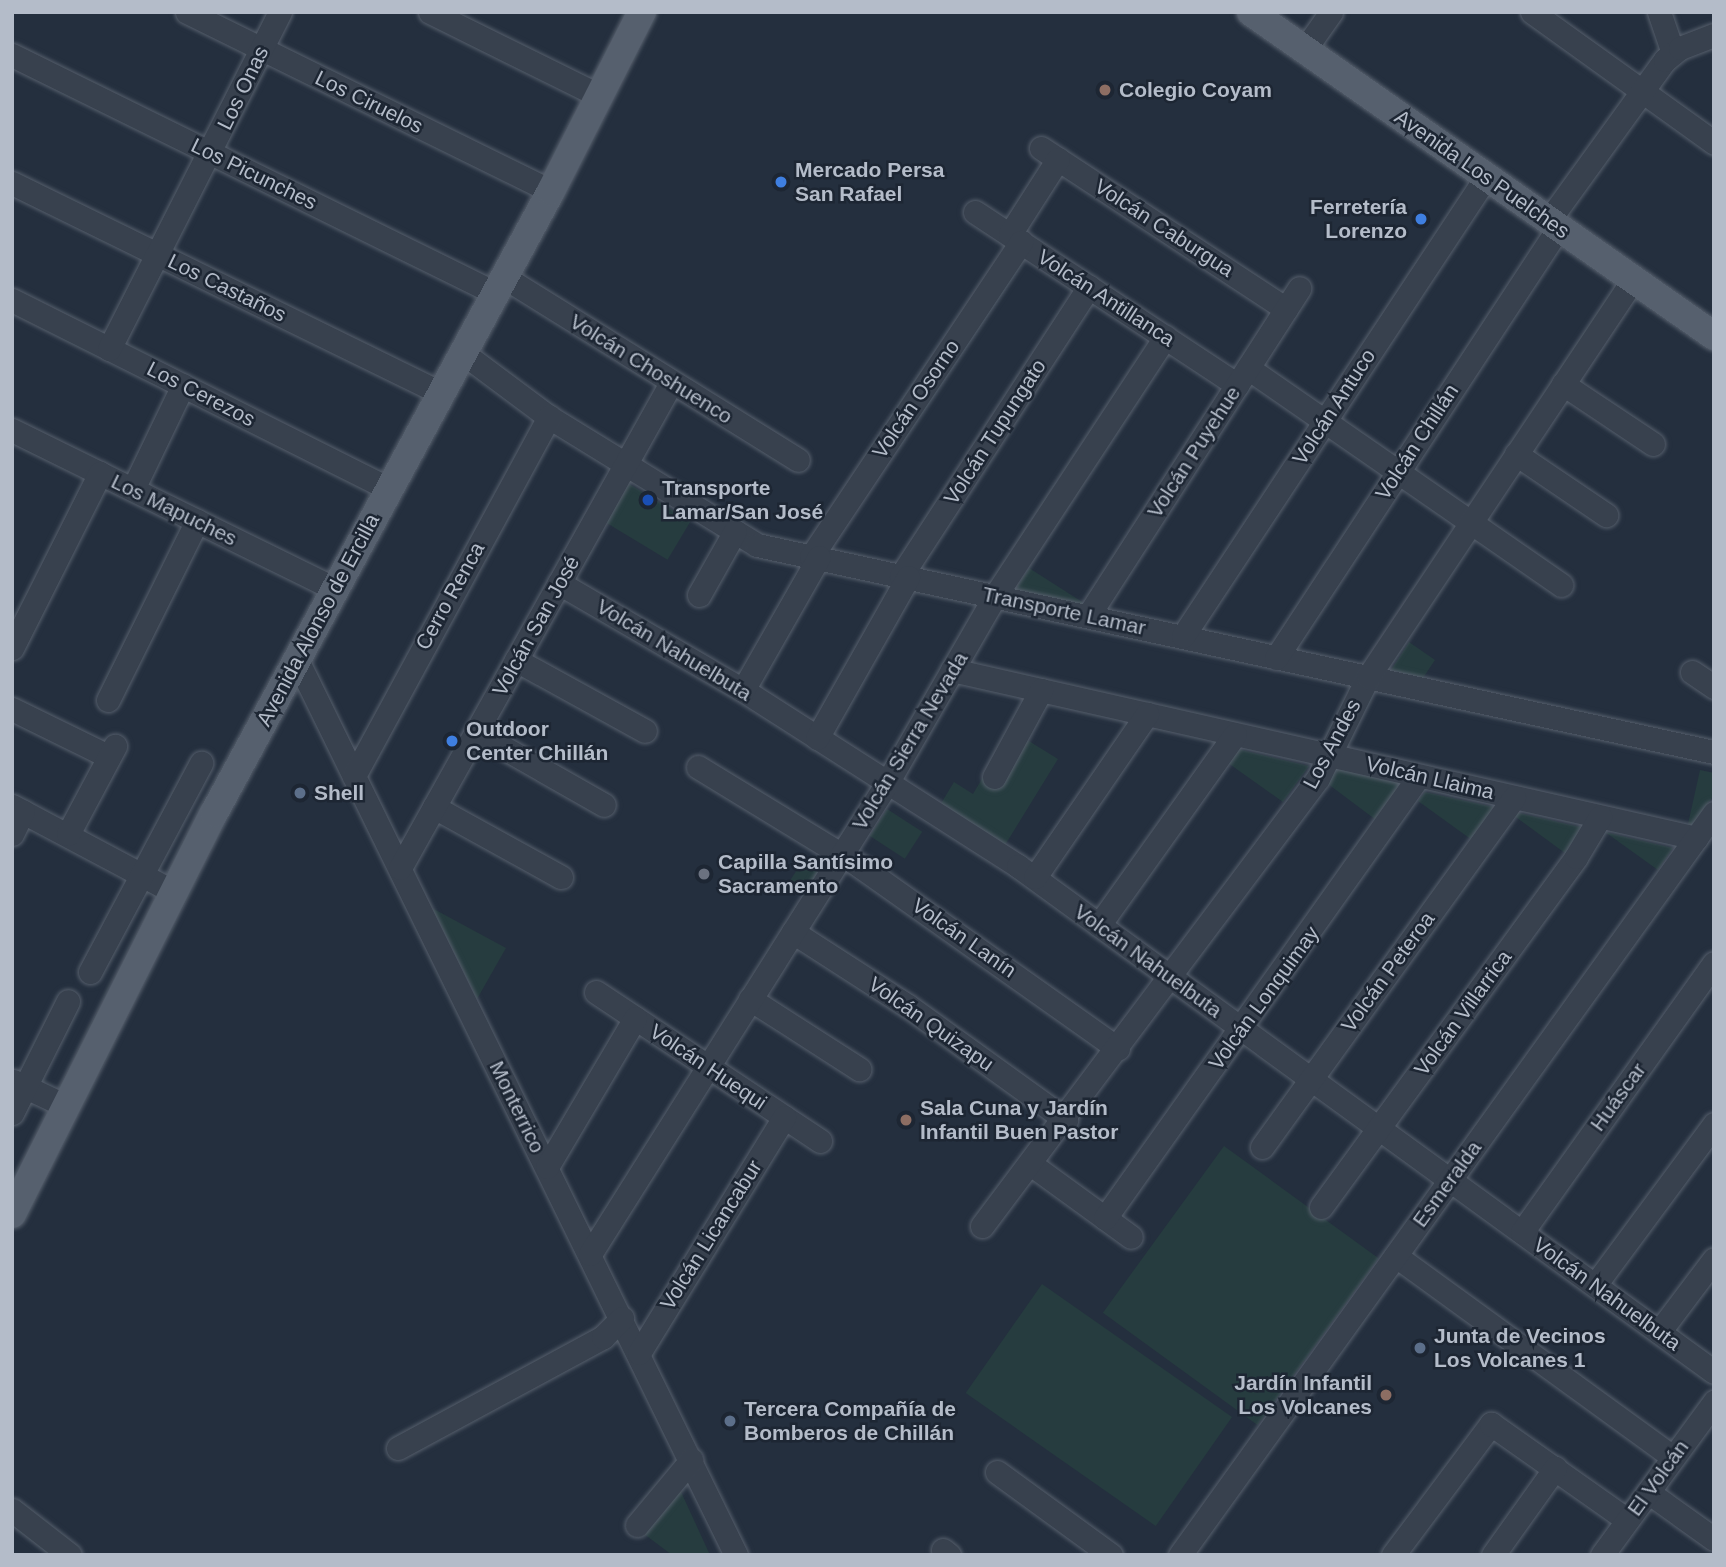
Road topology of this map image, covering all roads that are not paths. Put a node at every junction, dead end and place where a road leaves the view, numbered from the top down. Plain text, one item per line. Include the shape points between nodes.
1 (187, 12) edge
2 (280, 12) edge
3 (430, 12) edge
4 (1251, 12) edge
5 (1331, 12) edge
6 (1532, 12) edge
7 (1659, 12) edge
8 (634, 18) edge
9 (1714, 35) edge
10 (262, 49) junction
11 (1305, 49) junction
12 (1672, 53) junction
13 (12, 55) edge
14 (1641, 91) junction
15 (598, 96) junction
16 (1714, 143) edge
17 (210, 152) junction
18 (1049, 153) joint
19 (1486, 177) junction
20 (12, 183) edge
21 (551, 191) junction
22 (975, 212) dead end
23 (1554, 224) junction
24 (1015, 238) junction
25 (156, 254) junction
26 (1633, 280) junction
27 (500, 285) junction
28 (1089, 287) junction
29 (1299, 288) dead end
30 (12, 300) edge
31 (1286, 309) junction
32 (1165, 337) junction
33 (1714, 337) edge
34 (109, 349) junction
35 (463, 353) junction
36 (1243, 376) junction
37 (671, 383) junction
38 (1563, 384) junction
39 (183, 386) junction
40 (441, 393) junction
41 (549, 417) junction
42 (1325, 421) junction
43 (12, 430) edge
44 (1653, 444) dead end
45 (1516, 454) junction
46 (799, 460) dead end
47 (626, 464) junction
48 (1398, 472) junction
49 (100, 473) junction
50 (133, 489) junction
51 (389, 489) junction
52 (1606, 515) dead end
53 (197, 521) junction
54 (1471, 523) junction
55 (735, 531) junction
56 (815, 557) junction
57 (904, 577) junction
58 (559, 583) junction
59 (1561, 585) dead end
60 (335, 589) junction
61 (699, 595) dead end
62 (995, 596) junction
63 (1088, 616) junction
64 (1183, 636) junction
65 (12, 648) edge
66 (1276, 658) junction
67 (297, 660) junction
68 (516, 660) junction
69 (952, 670) junction
70 (1692, 672) dead end
71 (1368, 677) junction
72 (1714, 687) edge
73 (743, 690) junction
74 (1041, 690) junction
75 (108, 700) dead end
76 (12, 709) edge
77 (1147, 714) junction
78 (645, 731) dead end
79 (476, 732) junction
80 (1235, 734) junction
81 (817, 738) junction
82 (1714, 752) edge
83 (1327, 755) junction
84 (201, 763) dead end
85 (698, 767) dead end
86 (354, 776) junction
87 (1419, 776) junction
88 (994, 777) dead end
89 (887, 783) junction
90 (1514, 797) junction
91 (604, 805) dead end
92 (434, 807) junction
93 (18, 808) edge
94 (1714, 813) edge
95 (1600, 817) junction
96 (12, 834) edge
97 (68, 834) junction
98 (1696, 838) junction
99 (841, 855) junction
100 (400, 868) junction
101 (142, 874) junction
102 (561, 877) dead end
103 (1035, 877) junction
104 (173, 892) junction
105 (1099, 925) junction
106 (793, 932) junction
107 (1714, 963) edge
108 (90, 972) dead end
109 (1171, 979) junction
110 (596, 992) dead end
111 (750, 999) junction
112 (68, 1001) dead end
113 (635, 1018) junction
114 (1243, 1030) junction
115 (1118, 1049) junction
116 (708, 1066) junction
117 (859, 1069) dead end
118 (1311, 1079) junction
119 (18, 1083) edge
120 (64, 1105) junction
121 (12, 1113) edge
122 (784, 1117) junction
123 (1066, 1120) junction
124 (1714, 1124) edge
125 (1380, 1128) junction
126 (820, 1141) dead end
127 (1262, 1147) dead end
128 (1032, 1165) junction
129 (547, 1167) junction
130 (1451, 1179) junction
131 (1321, 1207) dead end
132 (12, 1214) edge
133 (1105, 1218) junction
134 (982, 1226) dead end
135 (1522, 1232) junction
136 (1131, 1237) dead end
137 (590, 1254) junction
138 (1396, 1256) junction
139 (1714, 1259) edge
140 (1595, 1285) junction
141 (622, 1318) junction
142 (1659, 1332) junction
143 (639, 1353) junction
144 (1714, 1372) edge
145 (1714, 1402) edge
146 (398, 1448) dead end
147 (1673, 1457) junction
148 (691, 1460) junction
149 (1555, 1468) junction
150 (997, 1472) dead end
151 (1647, 1492) junction
152 (12, 1510) edge
153 (1627, 1520) junction
154 (637, 1525) dead end
155 (1714, 1539) edge
156 (70, 1555) edge
157 (736, 1555) edge
158 (1111, 1555) edge
159 (1180, 1555) edge
160 (1393, 1555) edge
161 (1493, 1555) edge
162 (1602, 1555) edge

1 - 10 street, Los Ciruelos
2 - 10 street, Los Onas
3 - 15 street
4 - 11 main road, Avenida Los Puelches
5 - 11 street
6 - 14 street
7 - 12 street
8 - 15 main road, Avenida Alonso de Ercilla
9 - 12 street
10 - 17 street, Los Onas
10 - 21 street, Los Ciruelos
11 - 19 main road, Avenida Los Puelches
12 - 14 street, Volcán Chillán
13 - 17 street, Los Picunches
14 - 16 street
14 - 23 street, Volcán Chillán
15 - 21 main road, Avenida Alonso de Ercilla
17 - 25 street, Los Onas
17 - 27 street, Los Picunches
18 - 24 street, Volcán Osorno
18 - 31 street, Volcán Caburgua
19 - 23 main road, Avenida Los Puelches
19 - 42 street, Volcán Antuco
20 - 25 street, Los Castaños
21 - 27 main road, Avenida Alonso de Ercilla
22 - 24 street, Volcán Antillanca
23 - 26 main road, Avenida Los Puelches
23 - 48 street, Volcán Chillán
24 - 28 street, Volcán Antillanca
24 - 56 street, Volcán Osorno
25 - 34 street, Los Onas
25 - 40 street, Los Castaños
26 - 33 main road, Avenida Los Puelches
26 - 38 street, Los Andes
27 - 35 main road, Avenida Alonso de Ercilla
27 - 37 street, Volcán Choshuenco
28 - 32 street, Volcán Antillanca
28 - 57 street, Volcán Tupungato
29 - 31 street, Volcán Puyehue
30 - 34 street, Los Cerezos
31 - 36 street, Volcán Puyehue
32 - 36 street, Volcán Antillanca
32 - 62 street, Volcán Sierra Nevada
34 - 39 street, Los Cerezos
35 - 40 main road, Avenida Alonso de Ercilla
35 - 41 street, Transporte Lamar
36 - 42 street, Volcán Antillanca
36 - 63 street, Volcán Puyehue
37 - 46 street, Volcán Choshuenco
37 - 47 street, Volcán San José
38 - 44 street
38 - 45 street, Los Andes
39 - 50 street
39 - 51 street, Los Cerezos
40 - 51 main road, Avenida Alonso de Ercilla
41 - 47 street, Transporte Lamar
41 - 86 street, Cerro Renca
42 - 48 street, Volcán Antillanca
42 - 64 street, Volcán Antuco
43 - 49 street, Los Mapuches
45 - 52 street
45 - 54 street, Los Andes
47 - 55 street, Transporte Lamar
47 - 58 street, Volcán San José
48 - 54 street, Volcán Antillanca
48 - 66 street, Volcán Chillán
49 - 50 street, Los Mapuches
49 - 65 street
50 - 53 street, Los Mapuches
51 - 60 main road, Avenida Alonso de Ercilla
53 - 60 street, Los Mapuches
53 - 75 street
54 - 59 street, Volcán Antillanca
54 - 71 street, Los Andes
55 - 56 street, Transporte Lamar via 757,545
55 - 61 street
56 - 57 street, Transporte Lamar
56 - 73 street, Volcán Osorno
57 - 62 street, Transporte Lamar
57 - 81 street, Volcán Tupungato
58 - 68 street, Volcán San José
58 - 73 street, Volcán Nahuelbuta
60 - 67 main road, Avenida Alonso de Ercilla
62 - 63 street, Transporte Lamar
62 - 69 street, Volcán Sierra Nevada
63 - 64 street, Transporte Lamar
64 - 66 street, Transporte Lamar
66 - 71 street, Transporte Lamar
67 - 86 street, Monterrico
67 - 104 main road, Avenida Alonso de Ercilla
68 - 78 street
68 - 79 street, Volcán San José
69 - 74 street, Volcán Llaima
69 - 89 street, Volcán Sierra Nevada
70 - 72 street
71 - 82 street, Transporte Lamar
71 - 83 street, Los Andes
73 - 81 street, Volcán Nahuelbuta
74 - 77 street, Volcán Llaima
74 - 88 street
76 - 97 street via 112,751
77 - 80 street, Volcán Llaima
77 - 103 street
79 - 91 street
79 - 92 street, Volcán San José
80 - 83 street, Volcán Llaima
80 - 105 street
81 - 89 street, Volcán Nahuelbuta
83 - 87 street, Volcán Llaima
83 - 109 street, Los Andes via 1318,778
84 - 101 street
85 - 99 street, Volcán Lanín
86 - 100 street, Monterrico
87 - 90 street, Volcán Llaima
87 - 114 street, Volcán Lonquimay
89 - 99 street, Volcán Sierra Nevada
89 - 103 street, Volcán Nahuelbuta
90 - 95 street, Volcán Llaima
90 - 118 street, Volcán Peteroa
92 - 100 street, Volcán San José
92 - 102 street
93 - 96 street
93 - 97 street
94 - 98 street, Esmeralda
95 - 98 street, Volcán Llaima
95 - 125 street, Volcán Villarrica
97 - 101 street
98 - 130 street, Esmeralda
99 - 106 street, Volcán Sierra Nevada
99 - 115 street, Volcán Lanín
100 - 129 street, Monterrico
101 - 104 street
101 - 108 street
103 - 105 street, Volcán Nahuelbuta
104 - 120 main road, Avenida Alonso de Ercilla
105 - 109 street, Volcán Nahuelbuta
106 - 111 street, Volcán Sierra Nevada
106 - 123 street, Volcán Quizapu via 908,1006
107 - 135 street, Huáscar
109 - 114 street, Volcán Nahuelbuta
109 - 115 street, Los Andes
110 - 113 street, Volcán Huequi
111 - 116 street, Volcán Sierra Nevada
111 - 117 street
112 - 119 street
113 - 116 street, Volcán Huequi
113 - 129 street
114 - 118 street, Volcán Nahuelbuta
114 - 133 street, Volcán Lonquimay
115 - 123 street, Los Andes
116 - 122 street, Volcán Huequi
116 - 137 street, Volcán Sierra Nevada
118 - 125 street, Volcán Nahuelbuta
118 - 127 street, Volcán Peteroa
119 - 120 street
119 - 121 street
120 - 132 main road, Avenida Alonso de Ercilla
122 - 126 street, Volcán Huequi
122 - 143 street, Volcán Licancabur
123 - 128 street, Los Andes
124 - 140 street
125 - 130 street, Volcán Nahuelbuta
125 - 131 street, Volcán Villarrica
128 - 133 street
128 - 134 street, Los Andes
129 - 137 street, Monterrico
130 - 135 street, Volcán Nahuelbuta
130 - 138 street, Esmeralda
133 - 136 street
135 - 140 street, Volcán Nahuelbuta
137 - 141 street, Monterrico
138 - 147 street
138 - 159 street, Esmeralda
139 - 142 street
140 - 142 street, Volcán Nahuelbuta
141 - 143 street, Monterrico
141 - 146 street via 603,1336
142 - 144 street, Volcán Nahuelbuta
143 - 148 street, Monterrico
145 - 147 street, El Volcán
147 - 151 street, El Volcán
148 - 154 street
148 - 157 street, Monterrico
149 - 153 street
149 - 160 street via 1491,1424
149 - 161 street
150 - 158 street
151 - 153 street, El Volcán
151 - 155 street
152 - 156 street
153 - 162 street, El Volcán

